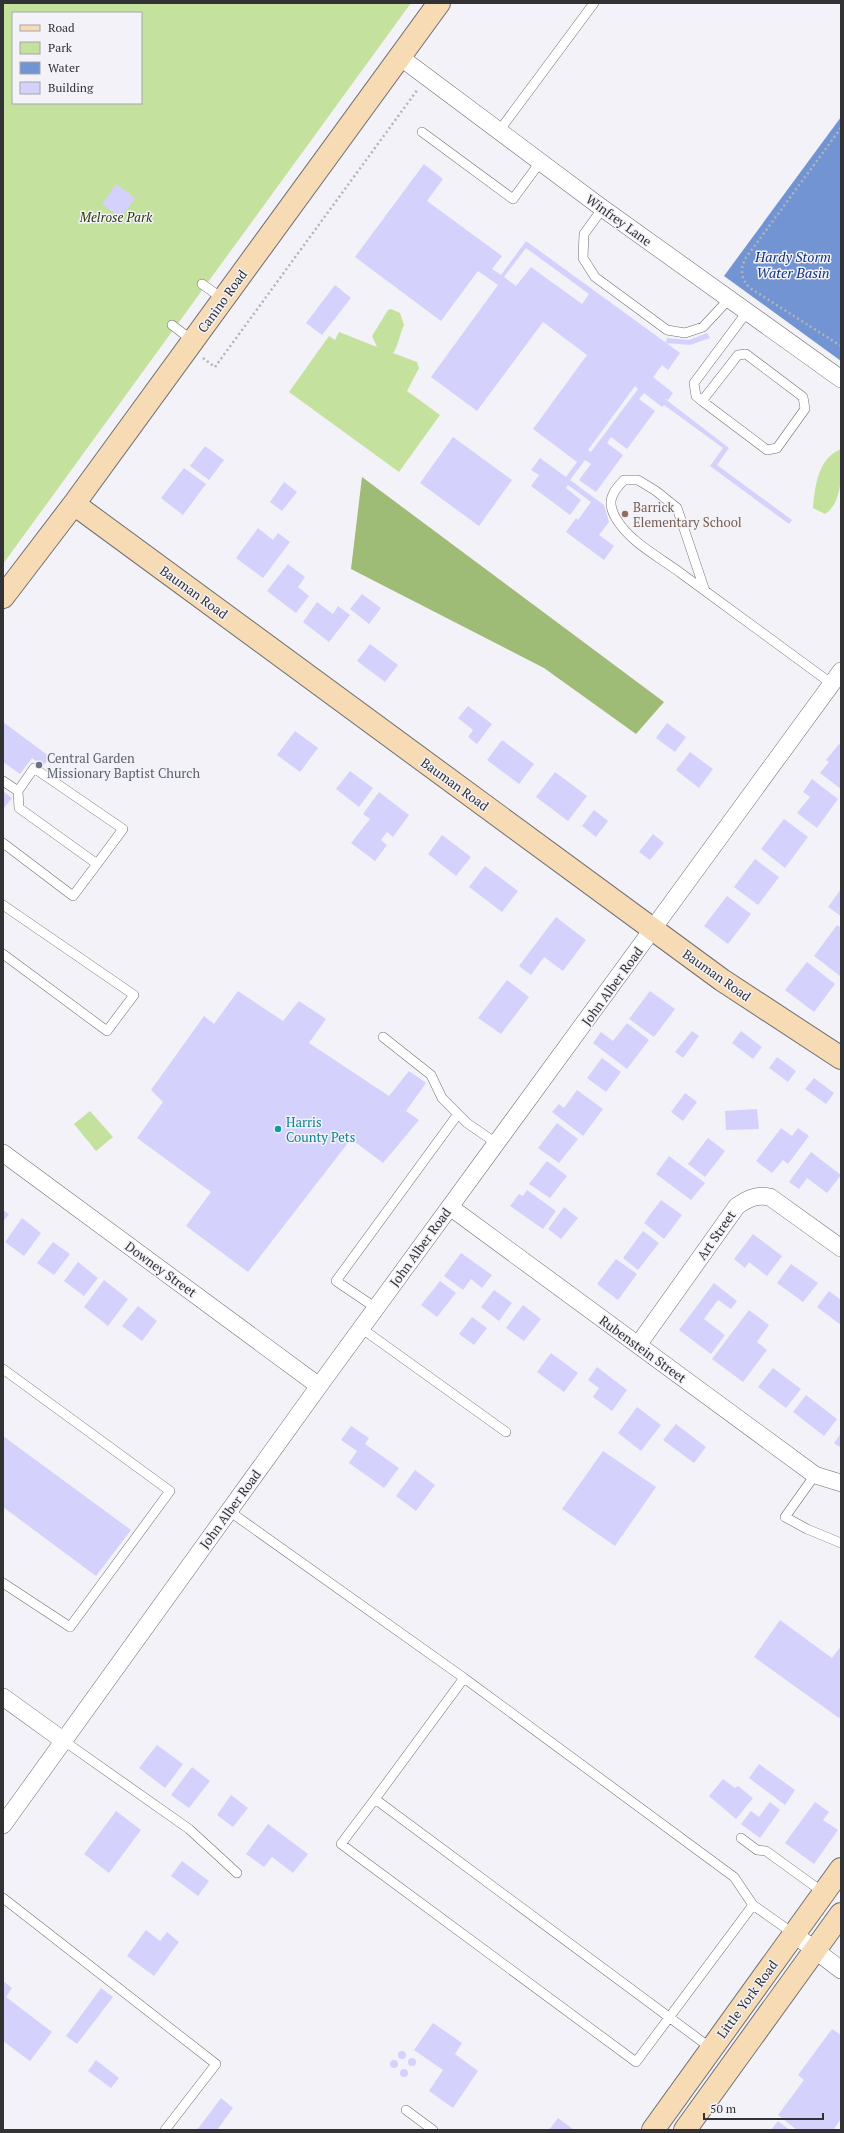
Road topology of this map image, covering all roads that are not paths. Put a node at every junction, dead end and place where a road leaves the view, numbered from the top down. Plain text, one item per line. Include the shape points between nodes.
1 (439, 3) edge
2 (594, 3) edge
3 (400, 57) junction
4 (499, 131) junction
5 (422, 132) dead end
6 (541, 162) junction
7 (603, 208) junction
8 (202, 284) dead end
9 (729, 299) junction
10 (224, 300) junction
11 (747, 312) junction
12 (172, 325) dead end
13 (195, 347) junction
14 (841, 379) edge
15 (702, 402) junction
16 (74, 504) junction
17 (705, 591) junction
18 (3, 597) edge
19 (836, 678) edge
20 (3, 781) edge
21 (18, 791) junction
22 (3, 843) edge
23 (97, 864) junction
24 (3, 905) edge
25 (653, 930) junction
26 (3, 954) edge
27 (383, 1037) dead end
28 (839, 1052) edge
29 (458, 1114) junction
30 (496, 1143) junction
31 (3, 1153) edge
32 (450, 1207) junction
33 (841, 1248) edge
34 (376, 1308) junction
35 (361, 1328) junction
36 (638, 1345) junction
37 (3, 1368) edge
38 (318, 1386) junction
39 (506, 1432) dead end
40 (815, 1475) junction
41 (841, 1483) edge
42 (229, 1511) junction
43 (841, 1543) edge
44 (3, 1582) edge
45 (464, 1678) junction
46 (3, 1697) edge
47 (64, 1741) junction
48 (375, 1799) junction
49 (3, 1825) edge
50 (741, 1838) dead end
51 (841, 1869) edge
52 (237, 1873) dead end
53 (824, 1893) junction
54 (3, 1898) edge
55 (753, 1905) junction
56 (841, 1914) edge
57 (794, 1934) junction
58 (815, 1951) junction
59 (841, 1970) edge
60 (670, 2018) junction
61 (712, 2049) junction
62 (406, 2110) dead end
63 (165, 2130) edge
64 (433, 2130) edge
65 (654, 2130) edge
66 (685, 2130) edge

1 - 3 street, Canino Road
2 - 4 lane
3 - 4 street, Winfrey Lane
3 - 10 street, Canino Road
4 - 6 street, Winfrey Lane
5 - 6 lane via 513,199
6 - 7 street, Winfrey Lane
7 - 9 street, Winfrey Lane
7 - 9 lane via 584,234 583,258 595,276 667,330 685,333 703,327
8 - 10 lane
9 - 11 street, Winfrey Lane
10 - 13 street, Canino Road
11 - 14 street, Winfrey Lane
11 - 15 lane via 694,383 696,396
12 - 13 lane
13 - 16 street, Canino Road
15 - 15 lane via 767,450 777,448 805,409 803,397 746,354 738,355
16 - 18 street, Canino Road
16 - 25 street, Bauman Road
17 - 17 lane via 633,538 616,520 611,502 613,492 624,480 638,480 676,508
17 - 19 lane
19 - 25 street, John Alber Road
20 - 21 lane
21 - 23 lane via 19,808
21 - 23 lane via 34,768 123,829
22 - 23 lane via 73,896
24 - 26 lane via 134,995 107,1030
25 - 28 street, Bauman Road via 722,980
25 - 30 street, John Alber Road
27 - 29 lane via 430,1075 442,1098
29 - 30 lane
29 - 34 lane via 336,1281
30 - 32 street, John Alber Road
31 - 38 street, Downey Street
32 - 34 street, John Alber Road
32 - 36 street, Rubenstein Street
33 - 36 street, Art Street via 770,1197 760,1195 749,1198 737,1206
34 - 35 street, John Alber Road
35 - 38 street, John Alber Road
35 - 39 lane
36 - 40 street, Rubenstein Street
37 - 44 lane via 170,1491 70,1627
38 - 42 street, John Alber Road
40 - 41 street, Rubenstein Street
40 - 43 lane via 785,1517
42 - 45 lane
42 - 47 street, John Alber Road
45 - 48 lane
45 - 55 lane via 734,1877
46 - 47 street
47 - 49 street, John Alber Road
47 - 52 lane via 189,1829
48 - 60 lane
48 - 60 lane via 341,1844 636,2062
50 - 53 lane via 757,1850 766,1851
51 - 53 street, Little York Road
53 - 57 street, Little York Road
54 - 63 lane via 216,2064
55 - 57 lane
55 - 60 lane
56 - 58 street, Little York Road
57 - 58 street
57 - 61 street, Little York Road
58 - 59 street
58 - 66 street, Little York Road
60 - 61 lane
61 - 65 street, Little York Road
62 - 64 lane

